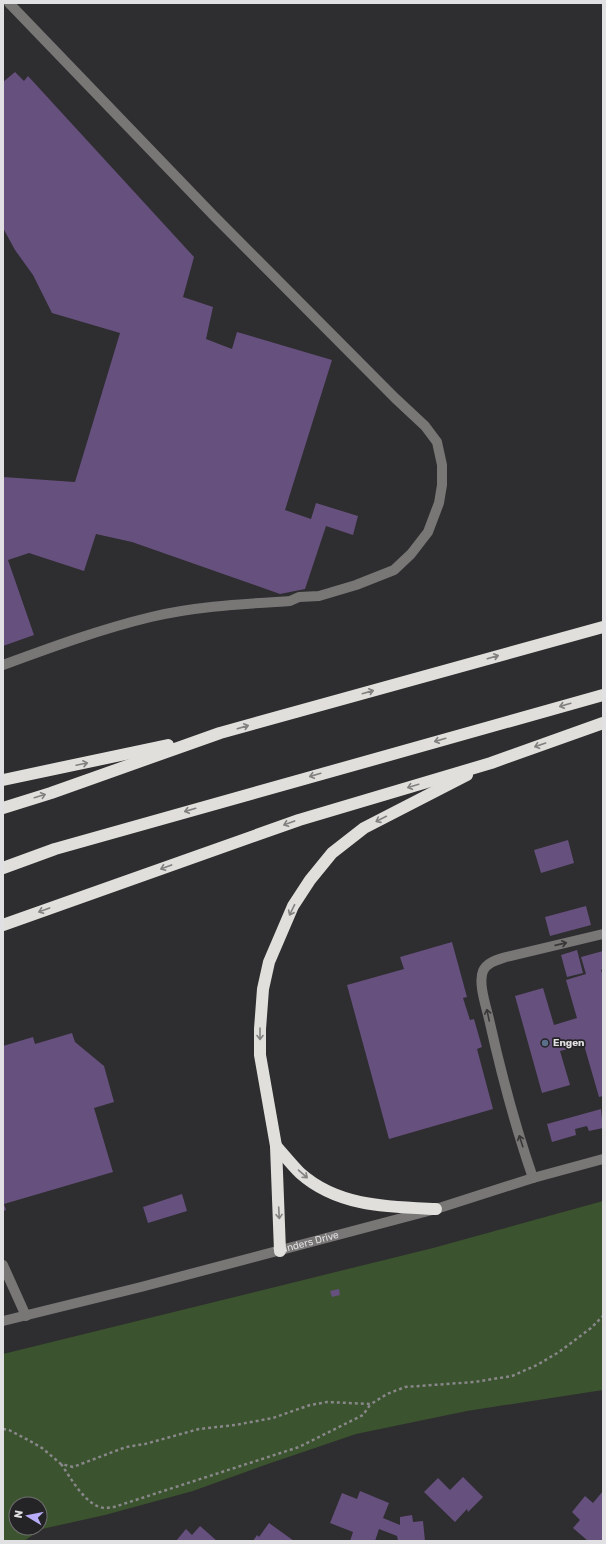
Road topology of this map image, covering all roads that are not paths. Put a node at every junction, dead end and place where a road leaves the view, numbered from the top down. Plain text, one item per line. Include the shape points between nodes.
1 (8, 3) edge
2 (3, 6) edge
3 (19, 13) junction
4 (603, 627) edge
5 (3, 665) edge
6 (603, 695) edge
7 (603, 723) edge
8 (220, 733) junction
9 (491, 763) junction
10 (3, 780) edge
11 (3, 808) edge
12 (3, 868) edge
13 (3, 925) edge
14 (603, 934) edge
15 (276, 1146) junction
16 (603, 1159) edge
17 (533, 1178) junction
18 (436, 1209) junction
19 (280, 1251) junction
20 (3, 1265) edge
21 (26, 1316) junction
22 (4, 1320) edge

1 - 3 street
2 - 3 street
3 - 5 street via 220,221 394,398 425,426 437,442 442,465 442,485 439,503 428,532 411,554 394,570 319,596 299,597 290,601 212,606 152,617 81,637
8 -> 4 highway
6 -> 12 highway via 55,849
7 -> 9 highway
10 -> 8 highway
11 -> 8 highway
9 -> 13 highway via 299,820
9 -> 15 highway via 364,828 332,853 293,906 269,962 263,989 260,1029 260,1055
17 -> 14 street via 495,1046 482,987 483,972 486,966 494,961
15 -> 18 highway via 300,1173 338,1197 387,1207
15 -> 19 highway
16 - 17 street, Flanders Drive
17 - 18 street, Flanders Drive
18 - 19 street, Flanders Drive
19 - 21 street, Flanders Drive
20 - 21 street
21 - 22 street, Flanders Drive

